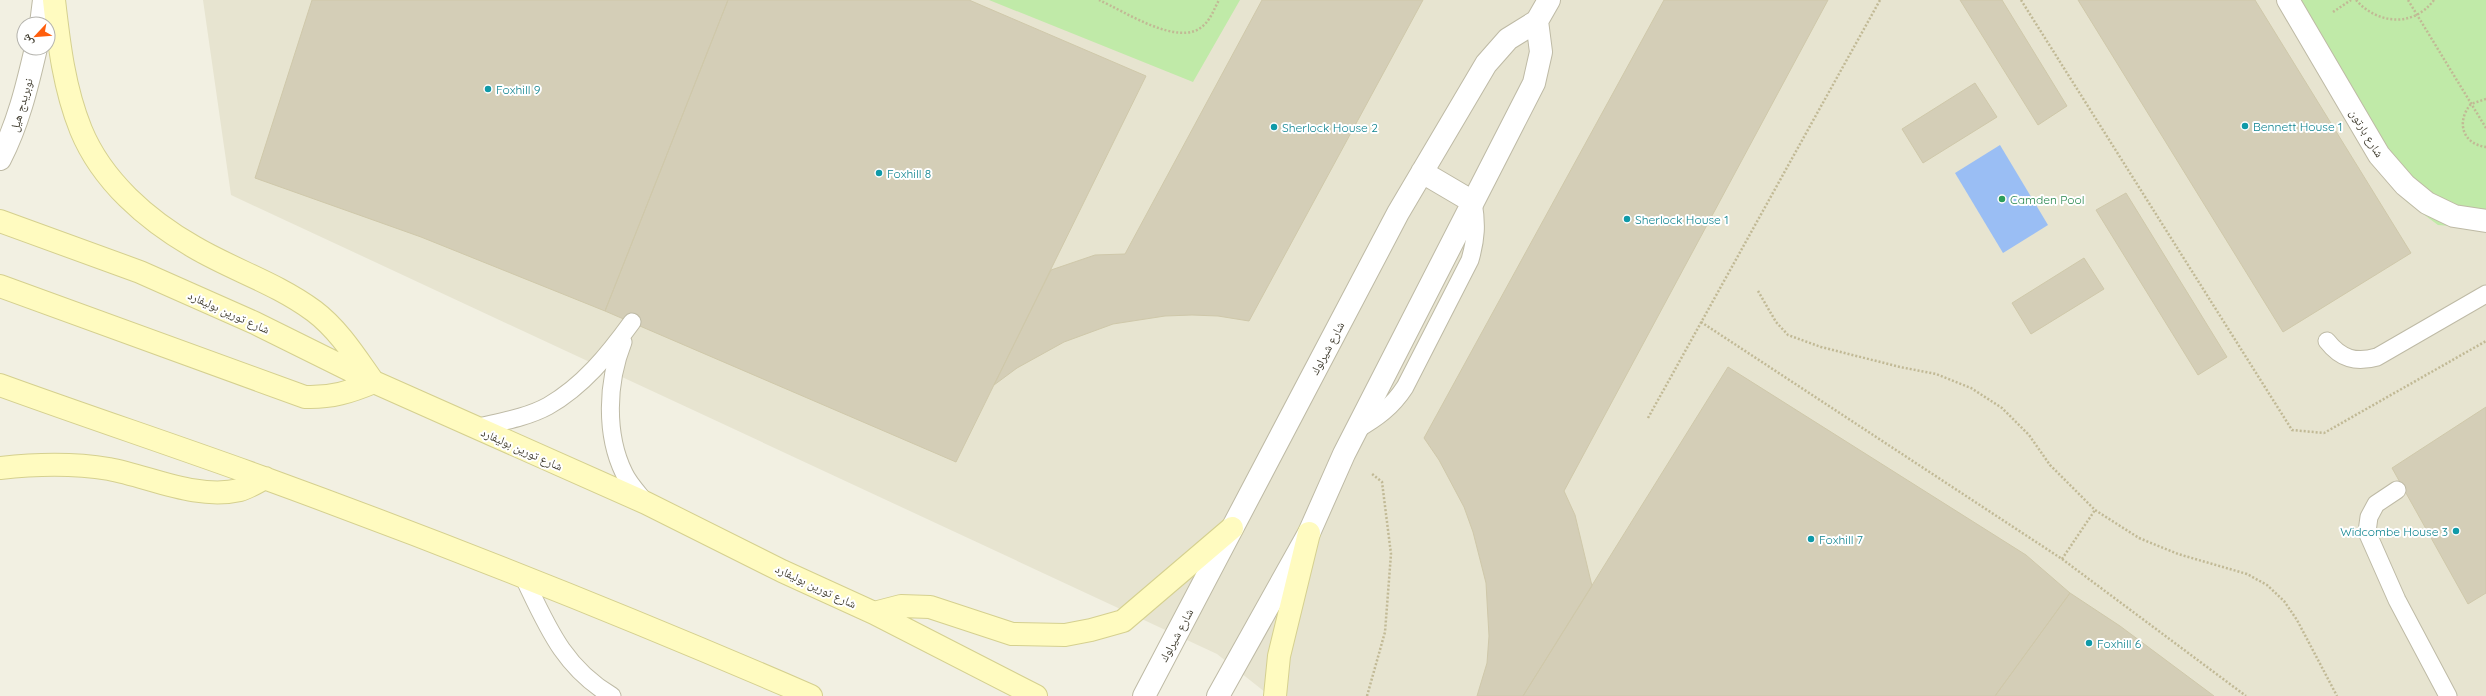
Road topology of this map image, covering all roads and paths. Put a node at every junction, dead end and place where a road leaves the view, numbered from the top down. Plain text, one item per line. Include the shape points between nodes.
1 (44, 0) edge
2 (54, 0) edge
3 (1099, 0) edge
4 (1219, 0) edge
5 (1548, 0) edge
6 (1880, 0) edge
7 (2022, 0) edge
8 (2288, 0) edge
9 (2356, 0) edge
10 (2408, 0) edge
11 (2434, 0) edge
12 (2417, 15) junction
13 (42, 16) edge
14 (1537, 21) junction
15 (34, 56) edge
16 (2486, 99) edge
17 (2471, 104) junction
18 (2486, 128) edge
19 (2486, 147) edge
20 (0, 159) edge
21 (1422, 172) junction
22 (1473, 202) junction
23 (0, 221) edge
24 (2486, 221) edge
25 (0, 286) edge
26 (1758, 291) dead end
27 (2486, 294) edge
28 (1701, 322) junction
29 (2327, 341) dead end
30 (2486, 341) edge
31 (374, 382) junction
32 (0, 385) edge
33 (1648, 418) dead end
34 (474, 428) junction
35 (1356, 430) junction
36 (1344, 454) junction
37 (0, 468) edge
38 (265, 478) junction
39 (2397, 490) dead end
40 (646, 503) junction
41 (2095, 510) junction
42 (1232, 528) junction
43 (1309, 533) junction
44 (2062, 559) junction
45 (523, 576) junction
46 (874, 613) junction
47 (612, 696) edge
48 (811, 696) edge
49 (1036, 696) edge
50 (1144, 696) edge
51 (1218, 696) edge
52 (1275, 696) edge
53 (1367, 696) edge
54 (2246, 696) edge
55 (2337, 696) edge
56 (2448, 696) edge

1 - 13 street
2 - 31 main road via 62,68 70,100 82,131 110,179 155,222 194,248 279,288 315,312 345,342
3 - 4 path via 1162,29 1182,34 1202,27
5 - 14 street
6 - 28 path
7 - 30 path via 2292,430 2324,433
8 - 24 street, شارع بارتون via 2379,155 2405,186 2427,203 2454,216
9 - 12 path via 2375,16 2389,20 2403,20
10 - 12 path
11 - 12 path
12 - 17 path
14 - 21 street, شارع شيرلوك via 1522,29 1496,51
14 - 22 street via 1541,52 1534,83
15 - 20 street, نوبريدج هيل via 12,136
16 - 17 path
17 - 18 path
17 - 19 path via 2462,119 2462,127 2471,142
21 - 22 street
21 - 42 street, شارع شيرلوك
22 - 35 street
22 - 35 lane via 1477,222 1476,241 1470,260 1397,400 1385,412
23 - 31 main road, شارع تورين بوليفارد via 140,272 255,323
25 - 31 main road via 305,397 325,398 344,394
26 - 41 path via 1776,322 1788,335 1821,347 1936,374 1971,388 1996,404 2029,435 2050,465
27 - 29 lane via 2377,357 2363,361 2349,359 2336,353
28 - 33 path
28 - 44 path
31 - 34 main road, شارع تورين بوليفارد
32 - 38 main road
34 - 40 main road, شارع تورين بوليفارد
34 - 40 lane via 514,419 547,406 580,383 608,355 632,322 617,358 611,397 613,436 624,474
35 - 36 street
36 - 43 street
36 - 53 path via 1382,482 1391,554 1385,632
37 - 38 main road via 67,465 108,469 188,489 216,492 240,490
38 - 45 main road
39 - 56 lane via 2376,504 2369,517 2367,532 2397,600
40 - 46 main road, شارع تورين بوليفارد via 782,571
41 - 44 path
41 - 55 path via 2139,538 2178,554 2247,574 2266,585 2284,601
42 - 46 main road via 1123,621 1091,630 1065,635 1012,634 930,607 901,606
42 - 50 street, شارع شيرلوك
43 - 51 street
43 - 52 main road via 1279,656
44 - 54 path
45 - 47 lane via 553,639 566,658 581,674
45 - 48 main road via 670,634
46 - 49 main road, شارع تورين بوليفارد

